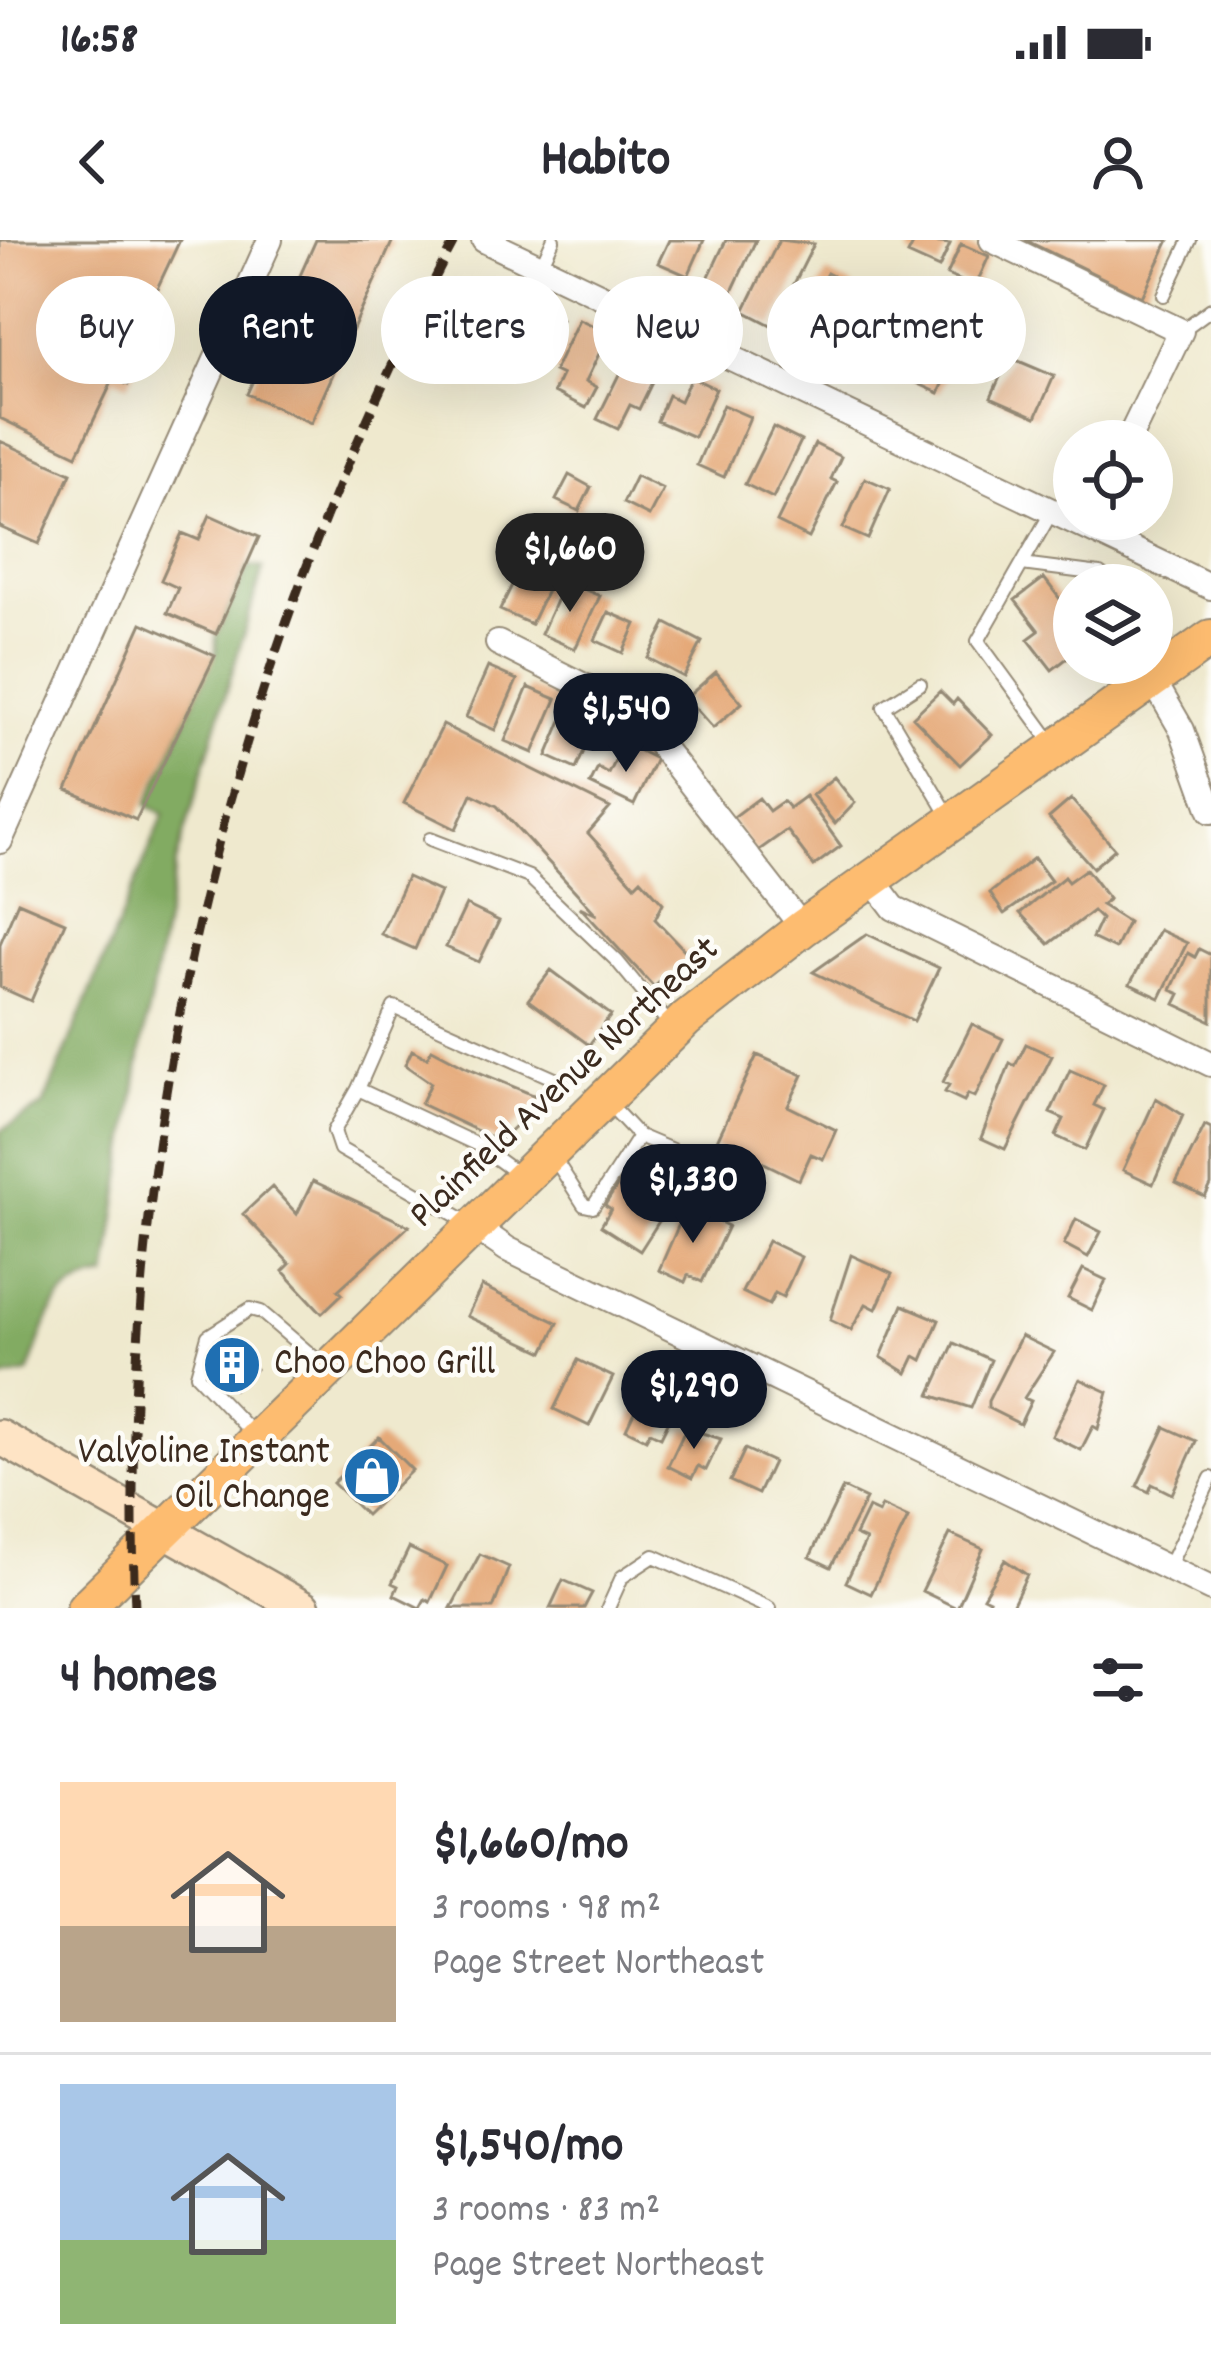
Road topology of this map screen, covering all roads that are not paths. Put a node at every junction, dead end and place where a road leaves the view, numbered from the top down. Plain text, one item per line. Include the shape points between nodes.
1 (270, 240) edge
2 (484, 240) edge
3 (554, 240) edge
4 (992, 240) edge
5 (1190, 240) edge
6 (541, 266) junction
7 (1164, 295) dead end
8 (1211, 309) edge
9 (1181, 331) junction
10 (1137, 420) edge
11 (1051, 513) joint
12 (1118, 540) edge
13 (1022, 564) junction
14 (1053, 568) edge
15 (1211, 587) edge
16 (1211, 638) edge
17 (497, 643) dead end
18 (1173, 655) edge
19 (920, 684) dead end
20 (1132, 684) edge
21 (1169, 684) edge
22 (1057, 748) junction
23 (1201, 758) edge
24 (1211, 811) edge
25 (953, 822) junction
26 (430, 839) dead end
27 (0, 841) edge
28 (872, 879) junction
29 (803, 928) junction
30 (674, 1030) junction
31 (1211, 1064) edge
32 (566, 1084) dead end
33 (358, 1089) junction
34 (603, 1098) junction
35 (639, 1136) junction
36 (550, 1151) junction
37 (724, 1172) dead end
38 (523, 1178) junction
39 (475, 1227) junction
40 (329, 1369) junction
41 (0, 1437) edge
42 (258, 1439) junction
43 (1211, 1478) edge
44 (165, 1528) junction
45 (1168, 1568) junction
46 (1211, 1589) edge
47 (85, 1608) edge
48 (303, 1608) edge
49 (608, 1608) edge
50 (769, 1608) edge

1 - 27 street
2 - 6 street
3 - 6 lane
4 - 9 street
5 - 7 lane
6 - 11 street
8 - 9 lane
9 - 10 street
11 - 13 lane
12 - 15 street
13 - 14 lane
13 - 22 lane via 978,641
16 - 18 main road, Plainfield Avenue Northeast
17 - 29 street via 634,711
19 - 25 lane via 884,706
20 - 22 main road, Plainfield Avenue Northeast
21 - 23 street
22 - 25 main road, Plainfield Avenue Northeast
23 - 24 street
25 - 28 main road, Plainfield Avenue Northeast
26 - 30 lane via 530,877
28 - 29 main road, Plainfield Avenue Northeast
28 - 31 street via 894,908
29 - 30 main road, Plainfield Avenue Northeast
30 - 34 main road, Plainfield Avenue Northeast
32 - 33 lane via 394,1007
33 - 38 lane via 478,1145
33 - 39 lane via 334,1131 340,1149
34 - 35 lane
34 - 36 main road, Plainfield Avenue Northeast
35 - 36 lane via 593,1207
35 - 37 lane
36 - 38 main road, Plainfield Avenue Northeast
38 - 39 main road, Plainfield Avenue Northeast
39 - 40 main road, Plainfield Avenue Northeast
39 - 45 street
40 - 42 main road, Plainfield Avenue Northeast
40 - 42 lane via 261,1312 250,1309 208,1336 197,1376
41 - 44 main road
42 - 44 main road, Plainfield Avenue Northeast
43 - 45 lane
44 - 47 main road, Plainfield Avenue Northeast
44 - 48 main road
45 - 46 street
49 - 50 lane via 622,1577 654,1556

